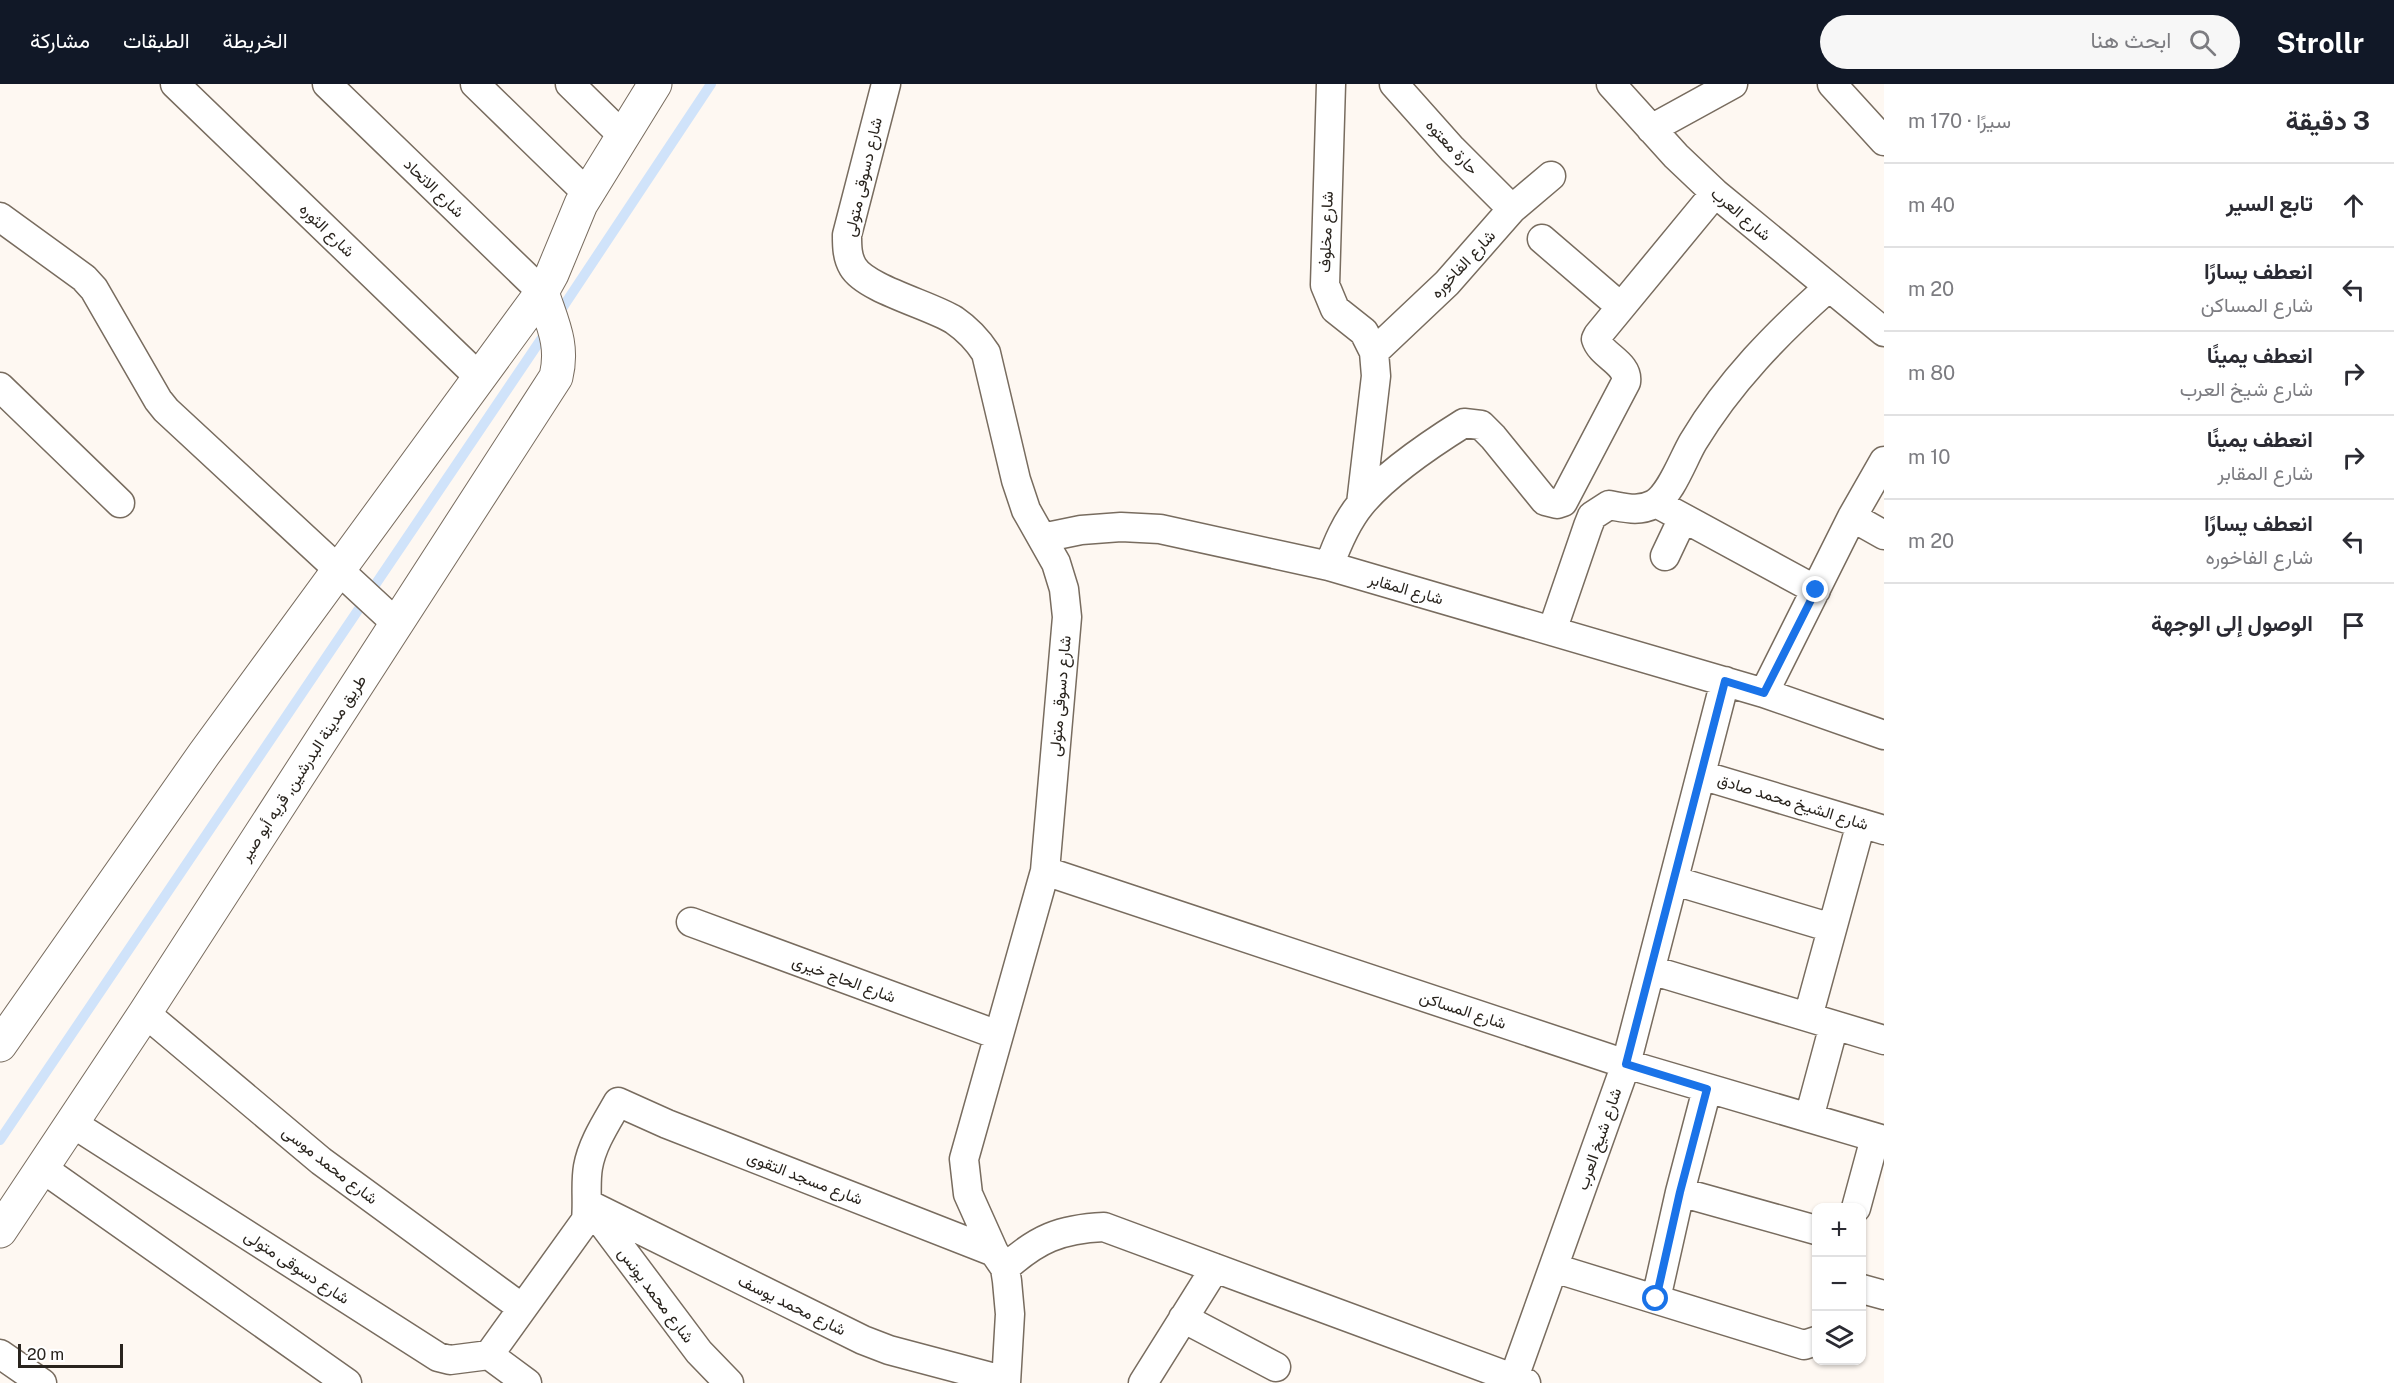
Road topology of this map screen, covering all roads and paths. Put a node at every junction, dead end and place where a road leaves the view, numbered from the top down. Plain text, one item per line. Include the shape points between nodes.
1 (175, 84) edge
2 (327, 84) edge
3 (475, 84) edge
4 (570, 84) edge
5 (655, 84) edge
6 (886, 84) edge
7 (1331, 84) edge
8 (1394, 84) edge
9 (1611, 84) edge
10 (1733, 84) edge
11 (1832, 84) edge
12 (1651, 129) junction
13 (623, 136) junction
14 (1884, 141) edge
15 (1551, 176) dead end
16 (587, 193) junction
17 (1715, 193) junction
18 (1512, 209) junction
19 (0, 217) edge
20 (1542, 239) dead end
21 (1829, 287) junction
22 (1621, 307) junction
23 (550, 316) junction
24 (1884, 332) edge
25 (1374, 352) junction
26 (479, 377) junction
27 (0, 387) edge
28 (1884, 461) edge
29 (1563, 502) junction
30 (120, 503) dead end
31 (1656, 503) junction
32 (1361, 504) junction
33 (1592, 516) junction
34 (1852, 517) junction
35 (1683, 518) junction
36 (1884, 535) edge
37 (1042, 538) junction
38 (1665, 556) dead end
39 (1329, 566) junction
40 (346, 577) junction
41 (1816, 590) junction
42 (389, 617) junction
43 (1552, 631) junction
44 (1725, 681) junction
45 (1764, 693) junction
46 (1884, 735) edge
47 (1701, 775) junction
48 (1872, 827) edge
49 (1045, 871) junction
50 (1675, 881) junction
51 (691, 922) dead end
52 (1832, 928) junction
53 (1651, 970) junction
54 (145, 1013) junction
55 (1821, 1021) junction
56 (998, 1035) junction
57 (1884, 1040) edge
58 (0, 1045) edge
59 (1626, 1064) junction
60 (1707, 1089) junction
61 (1809, 1118) junction
62 (72, 1123) junction
63 (1880, 1139) edge
64 (42, 1168) junction
65 (1680, 1192) junction
66 (1858, 1203) edge
67 (588, 1204) junction
68 (1812, 1229) edge
69 (0, 1231) edge
70 (999, 1260) junction
71 (1215, 1268) junction
72 (1554, 1268) junction
73 (1866, 1290) edge
74 (1884, 1295) edge
75 (1656, 1299) junction
76 (522, 1308) junction
77 (1183, 1318) junction
78 (1812, 1342) edge
79 (0, 1354) edge
80 (489, 1355) junction
81 (1276, 1367) dead end
82 (1518, 1381) edge
83 (1006, 1382) edge
84 (1145, 1382) edge
85 (42, 1383) edge
86 (347, 1383) edge
87 (527, 1383) edge
88 (729, 1383) edge

1 - 26 street, شارع الثوره
2 - 23 street, شارع الاتحاد
3 - 16 street
4 - 13 street
5 - 13 street, طريق مدينة البدرشين, قريه أبو صير
6 - 37 street, شارع دسوقى متولى via 847,235 847,252 853,268 864,279 951,319 976,339 986,353 1016,480 1026,510
7 - 25 street, شارع مخلوف via 1325,285 1335,309 1364,332
8 - 18 street, حارة معتوه
9 - 12 street, شارع العرب
10 - 12 street
11 - 14 street
12 - 17 street, شارع العرب
13 - 16 street, طريق مدينة البدرشين, قريه أبو صير
15 - 18 street, شارع الفاخوره
16 - 23 street, طريق مدينة البدرشين, قريه أبو صير via 552,274
17 - 21 street, شارع العرب
17 - 22 street
18 - 25 street, شارع الفاخوره via 1447,283
19 - 40 street via 84,278 166,411
20 - 22 street
21 - 24 street, شارع العرب
21 - 31 street via 1791,321 1722,399
22 - 29 street via 1596,339 1625,372 1626,382
23 - 26 street, طريق مدينة البدرشين, قريه أبو صير
23 - 42 street, طريق مدينة البدرشين, قريه أبو صير via 560,359 556,376
25 - 32 street via 1376,376
26 - 40 street, طريق مدينة البدرشين, قريه أبو صير
27 - 30 street
28 - 34 street
29 - 32 street via 1545,501 1481,425 1464,423 1384,481
29 - 33 street
31 - 33 street via 1636,510 1610,505
31 - 35 street
32 - 39 street via 1340,537
33 - 43 street
34 - 36 street
34 - 41 street
35 - 38 street
35 - 41 street
37 - 39 street, شارع المقابر via 1120,527 1160,529
37 - 49 street, شارع دسوقى متولى via 1056,563 1067,617
39 - 43 street, شارع المقابر
40 - 42 street
40 - 58 street, طريق مدينة البدرشين, قريه أبو صير via 204,754
41 - 45 street
42 - 54 street, طريق مدينة البدرشين, قريه أبو صير
43 - 44 street, شارع المقابر
44 - 45 street, شارع المقابر
44 - 47 street, شارع شيخ العرب
45 - 46 street, شارع المقابر
47 - 48 street, شارع الشيخ محمد صادق
47 - 50 street, شارع شيخ العرب
48 - 52 street
49 - 56 street, شارع دسوقى متولى
49 - 59 street, شارع المساكن
50 - 52 street
50 - 53 street, شارع شيخ العرب
51 - 56 street, شارع الحاج خيرى
52 - 55 street
53 - 55 street
53 - 59 street, شارع شيخ العرب
54 - 62 street, طريق مدينة البدرشين, قريه أبو صير
54 - 76 street, شارع محمد موسى via 321,1161
55 - 57 street
55 - 61 street
56 - 70 street, شارع دسوقى متولى via 964,1159 968,1194
59 - 60 street, شارع المساكن
59 - 72 street, شارع شيخ العرب
60 - 61 street, شارع المساكن
60 - 65 street
61 - 63 street, شارع المساكن
62 - 64 street, طريق مدينة البدرشين, قريه أبو صير
62 - 80 street, شارع دسوقى متولى via 438,1357 450,1360
63 - 66 street
64 - 69 street, طريق مدينة البدرشين, قريه أبو صير
64 - 86 street
65 - 68 street
65 - 75 street
67 - 70 street, شارع مسجد التقوى via 590,1154 618,1102
67 - 76 street via 585,1220
67 - 83 street, شارع محمد يوسف via 863,1340
67 - 88 street, شارع محمد يونس via 699,1352
70 - 71 street via 1049,1236 1076,1228 1104,1227
70 - 83 street, شارع دسوقى متولى via 1010,1314
71 - 77 street
71 - 82 street
72 - 75 street
72 - 82 street, شارع شيخ العرب
73 - 74 street
75 - 78 street via 1804,1345
76 - 80 street
77 - 81 street
77 - 84 street
79 - 85 street
80 - 87 street

